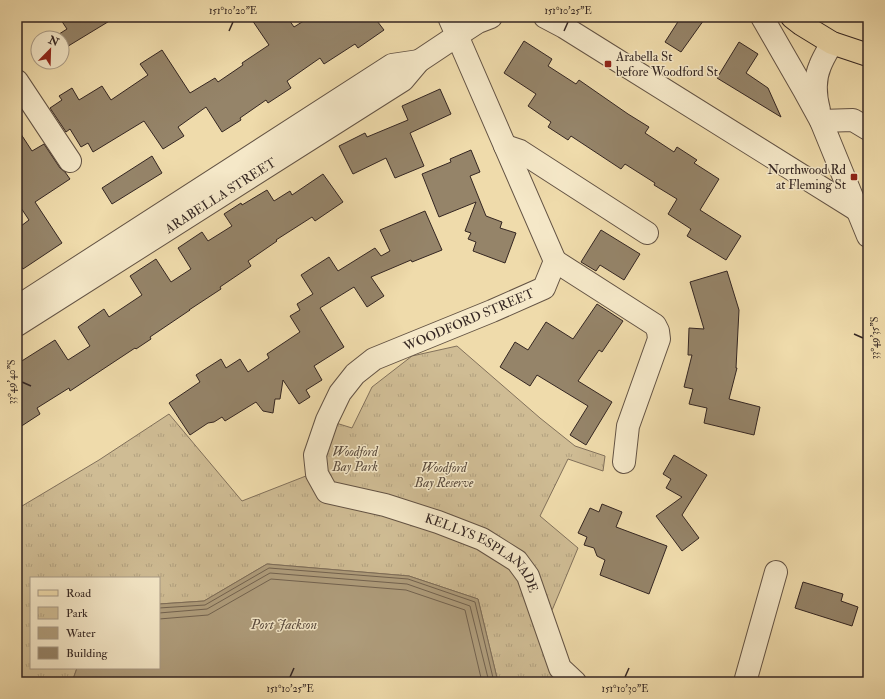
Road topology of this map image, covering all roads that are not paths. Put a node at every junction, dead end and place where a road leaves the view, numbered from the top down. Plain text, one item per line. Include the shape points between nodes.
1 (491, 17) edge
2 (545, 17) edge
3 (762, 17) edge
4 (792, 17) edge
5 (453, 26) edge
6 (832, 43) junction
7 (868, 55) edge
8 (419, 61) junction
9 (17, 81) edge
10 (821, 120) junction
11 (868, 130) edge
12 (505, 146) junction
13 (70, 161) dead end
14 (857, 210) junction
15 (647, 233) dead end
16 (868, 236) edge
17 (555, 261) junction
18 (17, 307) edge
19 (17, 325) edge
20 (624, 462) dead end
21 (328, 492) joint
22 (776, 572) dead end
23 (575, 682) edge
24 (745, 682) edge

1 - 5 street, ARABELLA STREET
2 - 14 street
3 - 10 street
4 - 6 main road
5 - 8 street, ARABELLA STREET
5 - 12 street
6 - 7 main road
6 - 10 street via 820,66 815,87
8 - 18 street, ARABELLA STREET via 392,66
8 - 19 street, ARABELLA STREET via 403,80
9 - 13 street
10 - 11 street via 853,120
10 - 14 street
12 - 15 street via 520,151
12 - 17 street
14 - 16 street
17 - 20 street via 654,325 658,331 659,339 628,426
17 - 21 street, WOODFORD STREET via 544,288 374,359 355,374 340,393 315,455 317,474
21 - 23 street, KELLYS ESPLANADE via 385,505 438,522 482,539 517,561 528,576 560,668
22 - 24 street

